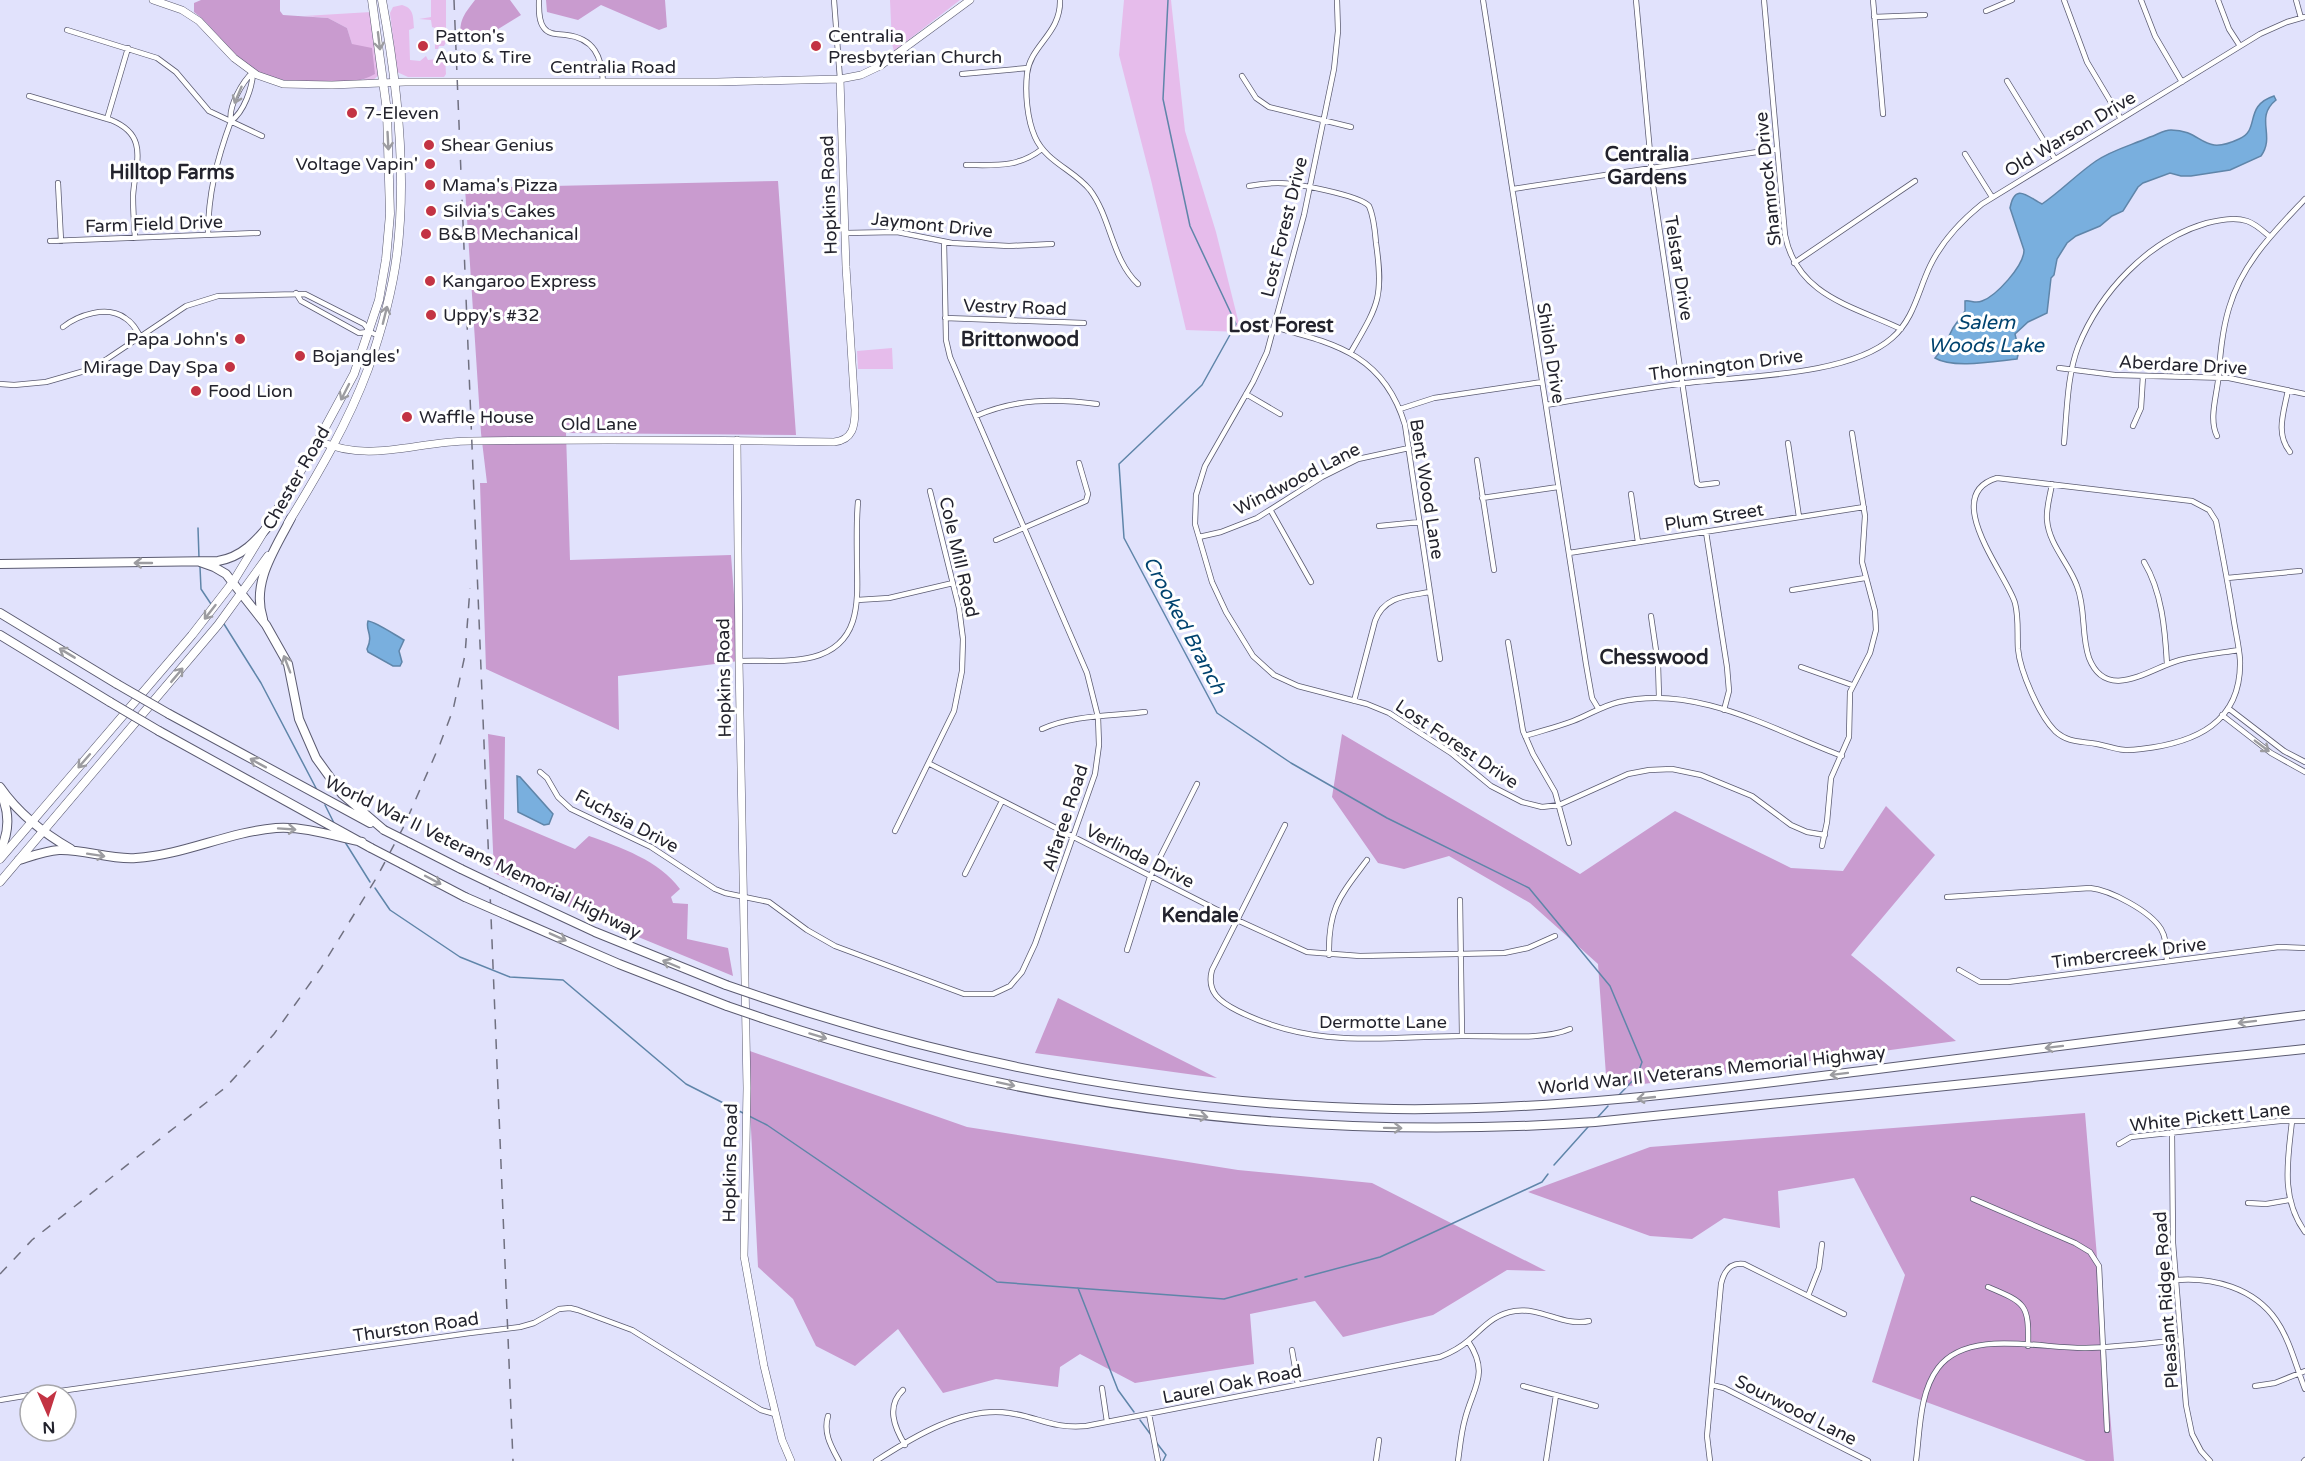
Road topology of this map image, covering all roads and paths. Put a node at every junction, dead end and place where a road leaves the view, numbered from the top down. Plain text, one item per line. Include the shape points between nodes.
1 (153, 0) edge
2 (372, 0) edge
3 (382, 0) edge
4 (539, 0) edge
5 (834, 0) edge
6 (970, 0) edge
7 (1059, 0) edge
8 (1337, 0) edge
9 (1483, 0) edge
10 (1636, 0) edge
11 (1764, 0) edge
12 (1873, 0) edge
13 (2012, 0) edge
14 (2064, 0) edge
15 (2141, 0) edge
16 (2218, 0) edge
17 (2296, 0) edge
18 (1986, 11) dead end
19 (1924, 15) dead end
20 (1874, 17) junction
21 (2303, 17) edge
22 (67, 30) dead end
23 (2240, 46) junction
24 (128, 48) junction
25 (1028, 68) junction
26 (253, 72) junction
27 (962, 74) dead end
28 (1242, 76) dead end
29 (840, 80) junction
30 (2007, 81) dead end
31 (394, 82) junction
32 (603, 82) junction
33 (2182, 82) junction
34 (384, 83) junction
35 (29, 96) dead end
36 (1883, 114) dead end
37 (107, 118) junction
38 (2121, 119) junction
39 (1323, 120) junction
40 (231, 121) junction
41 (1351, 127) dead end
42 (262, 136) dead end
43 (1042, 149) junction
44 (1777, 149) junction
45 (1965, 154) dead end
46 (2055, 159) junction
47 (966, 165) dead end
48 (1651, 168) junction
49 (1916, 181) dead end
50 (58, 183) dead end
51 (1249, 186) dead end
52 (1309, 187) junction
53 (1513, 189) junction
54 (1992, 197) junction
55 (2305, 198) edge
56 (258, 233) dead end
57 (845, 233) junction
58 (208, 235) junction
59 (2270, 237) junction
60 (135, 238) junction
61 (61, 241) junction
62 (50, 242) dead end
63 (944, 242) junction
64 (1052, 244) dead end
65 (1794, 262) junction
66 (1138, 284) dead end
67 (296, 293) junction
68 (945, 318) junction
69 (1084, 323) dead end
70 (63, 327) dead end
71 (1274, 327) junction
72 (1901, 329) junction
73 (370, 332) junction
74 (140, 336) junction
75 (379, 336) junction
76 (1351, 352) junction
77 (2059, 368) dead end
78 (2072, 371) junction
79 (2143, 376) junction
80 (2218, 377) junction
81 (1542, 382) junction
82 (1683, 383) junction
83 (0, 384) edge
84 (2288, 390) junction
85 (1246, 394) junction
86 (2305, 394) edge
87 (1097, 404) dead end
88 (1546, 405) junction
89 (1400, 409) junction
90 (1280, 414) dead end
91 (976, 416) junction
92 (2133, 426) dead end
93 (1852, 433) dead end
94 (2217, 436) dead end
95 (737, 440) junction
96 (319, 441) junction
97 (1788, 443) dead end
98 (2064, 443) dead end
99 (332, 447) junction
100 (1408, 448) junction
101 (2290, 452) dead end
102 (1477, 460) dead end
103 (1079, 463) dead end
104 (1717, 483) dead end
105 (2052, 484) junction
106 (1558, 487) junction
107 (930, 491) dead end
108 (1630, 494) dead end
109 (1482, 498) junction
110 (858, 502) dead end
111 (1864, 507) junction
112 (1270, 511) junction
113 (1799, 517) junction
114 (291, 518) junction
115 (1420, 522) junction
116 (271, 523) junction
117 (1379, 526) dead end
118 (1024, 528) junction
119 (1706, 532) junction
120 (1199, 537) junction
121 (996, 540) dead end
122 (1638, 542) junction
123 (1569, 553) junction
124 (200, 562) junction
125 (2144, 562) dead end
126 (0, 564) edge
127 (1494, 570) dead end
128 (2300, 571) dead end
129 (1865, 578) junction
130 (2227, 578) junction
131 (233, 582) junction
132 (1311, 582) dead end
133 (953, 583) junction
134 (1792, 590) dead end
135 (1430, 592) junction
136 (242, 594) junction
137 (857, 600) junction
138 (0, 613) edge
139 (1651, 616) dead end
140 (266, 625) junction
141 (0, 635) edge
142 (1509, 642) dead end
143 (2239, 650) junction
144 (1440, 659) dead end
145 (739, 661) junction
146 (2167, 664) junction
147 (1801, 667) dead end
148 (1852, 685) junction
149 (1659, 697) junction
150 (1354, 701) junction
151 (1598, 708) junction
152 (2228, 708) junction
153 (1724, 710) junction
154 (1145, 712) dead end
155 (2222, 715) junction
156 (1098, 717) junction
157 (1042, 729) dead end
158 (1525, 736) junction
159 (2284, 751) junction
160 (1842, 756) junction
161 (2280, 759) junction
162 (2305, 762) edge
163 (930, 764) junction
164 (540, 772) dead end
165 (2305, 772) edge
166 (1197, 784) dead end
167 (0, 788) edge
168 (1002, 801) junction
169 (1559, 805) junction
170 (32, 822) junction
171 (1285, 825) dead end
172 (384, 830) junction
173 (44, 831) junction
174 (895, 831) dead end
175 (1825, 835) junction
176 (1074, 837) junction
177 (362, 842) junction
178 (1569, 843) dead end
179 (1822, 846) dead end
180 (0, 851) edge
181 (75, 852) junction
182 (0, 859) edge
183 (19, 860) junction
184 (1367, 860) dead end
185 (965, 874) dead end
186 (1150, 877) junction
187 (0, 882) edge
188 (744, 897) junction
189 (1947, 897) dead end
190 (1460, 900) dead end
191 (1237, 920) junction
192 (1555, 936) dead end
193 (2305, 948) edge
194 (1127, 950) dead end
195 (1461, 954) junction
196 (1329, 955) junction
197 (2167, 961) junction
198 (1959, 970) dead end
199 (2305, 1015) edge
200 (1570, 1029) dead end
201 (1462, 1036) junction
202 (2305, 1049) edge
203 (2292, 1120) junction
204 (2305, 1121) edge
205 (2172, 1132) junction
206 (2119, 1144) dead end
207 (1973, 1199) dead end
208 (2289, 1200) junction
209 (2248, 1203) dead end
210 (2305, 1232) edge
211 (1822, 1244) dead end
212 (2176, 1280) junction
213 (1988, 1287) dead end
214 (1808, 1296) junction
215 (1844, 1314) dead end
216 (1589, 1321) dead end
217 (2181, 1340) junction
218 (1468, 1341) junction
219 (2028, 1346) junction
220 (2103, 1347) junction
221 (1292, 1350) dead end
222 (2305, 1371) edge
223 (2299, 1373) junction
224 (1298, 1385) junction
225 (1712, 1385) junction
226 (1523, 1386) dead end
227 (2255, 1386) dead end
228 (78, 1388) edge
229 (1102, 1388) dead end
230 (2305, 1389) edge
231 (903, 1390) dead end
232 (1556, 1395) junction
233 (18, 1397) edge
234 (0, 1400) edge
235 (1596, 1406) dead end
236 (775, 1414) junction
237 (1149, 1414) junction
238 (828, 1416) dead end
239 (1107, 1422) junction
240 (2107, 1430) dead end
241 (1379, 1440) dead end
242 (905, 1445) junction
243 (791, 1461) edge
244 (839, 1461) edge
245 (876, 1461) edge
246 (1158, 1461) edge
247 (1376, 1461) edge
248 (1458, 1461) edge
249 (1546, 1461) edge
250 (1710, 1461) edge
251 (1868, 1461) edge
252 (1916, 1461) edge
253 (2210, 1461) edge

1 - 26 main road, Centralia Road via 199,21
2 -> 34 main road, Chester Road
3 - 31 main road, Chester Road
4 - 32 street via 545,30 588,42 602,64
5 - 29 street, Hopkins Road
6 - 29 main road, Centralia Road via 880,66
7 - 25 street via 1056,22
8 - 39 street, Lost Forest Drive via 1337,50
9 - 53 street, Shiloh Drive
10 - 48 street, Telstar Drive
11 - 44 street, Shamrock Drive
12 - 20 street
13 - 18 street
14 - 38 street via 2087,62
15 - 33 street via 2155,36
16 - 23 street via 2229,30
17 - 21 street
19 - 20 street
20 - 36 street
21 - 23 street, Old Warson Drive via 2273,27
22 - 24 street
23 - 33 street, Old Warson Drive
24 - 37 street
24 - 40 street via 167,64 203,106
25 - 27 street
25 - 43 street via 1029,118
26 - 34 main road, Centralia Road via 293,85
26 - 40 street via 244,81
28 - 39 street via 1256,98 1269,107
29 - 32 main road, Centralia Road
29 - 57 main road, Hopkins Road
30 - 46 street
31 - 32 main road, Centralia Road
31 - 34 main road, Centralia Road
75 -> 31 main road, Chester Road via 396,263 399,229 400,170
33 - 38 street, Old Warson Drive
34 -> 73 main road, Chester Road via 390,225
35 - 37 street
37 - 60 street via 122,124 137,143
38 - 46 street, Old Warson Drive
39 - 41 street
39 - 52 street, Lost Forest Drive
40 - 42 street
40 - 58 street via 211,186
43 - 47 street via 1028,159 1008,165
43 - 66 street via 1091,191 1126,269
44 - 48 street
44 - 65 street, Shamrock Drive via 1785,235
45 - 54 street
46 - 54 street, Old Warson Drive
48 - 53 street
48 - 82 street, Telstar Drive
49 - 65 street
50 - 61 street
51 - 52 street via 1279,183
52 - 71 street, Lost Forest Drive
52 - 76 street via 1359,199 1371,210 1381,272 1380,291 1375,310
53 - 81 street, Shiloh Drive
54 - 72 street, Old Warson Drive via 1970,213 1945,241
55 - 59 street
56 - 58 street, Farm Field Drive
57 - 63 street, Jaymont Drive via 897,232
57 - 95 main road, Hopkins Road via 853,430 839,441
58 - 60 street, Farm Field Drive
59 - 78 street via 2250,222 2227,219 2187,230 2160,245 2132,267 2112,290 2079,345
59 - 80 street via 2249,263 2232,298
60 - 61 street, Farm Field Drive
61 - 62 street, Farm Field Drive
63 - 64 street, Jaymont Drive
63 - 68 street, Alfaree Road
65 - 72 street, Shamrock Drive via 1820,291
67 - 73 street via 364,324
67 - 73 street via 301,301 359,333
67 - 74 street via 214,297 189,305
68 - 69 street, Vestry Road
68 - 91 street, Alfaree Road via 947,349
70 - 74 street via 80,316 112,313 128,319
71 - 76 street, Bent Wood Lane via 1324,340
71 - 85 street, Lost Forest Drive via 1267,352
72 - 82 street, Thornington Drive via 1877,350 1846,363
73 - 75 street
73 -> 96 main road, Chester Road via 354,374
74 - 83 street via 107,359 72,375 29,384
75 - 99 main road, Chester Road
76 - 89 street, Bent Wood Lane via 1381,378
77 - 78 street, Aberdare Drive
78 - 79 street, Aberdare Drive
78 - 98 street
79 - 80 street, Aberdare Drive
79 - 92 street via 2141,408
80 - 84 street, Aberdare Drive
80 - 94 street via 2213,422
81 - 88 street, Shiloh Drive
81 - 89 street via 1434,398
82 - 88 street, Thornington Drive
82 - 104 street, Telstar Drive via 1697,483
84 - 86 street, Aberdare Drive
84 - 101 street via 2281,432
85 - 90 street
85 - 120 street, Lost Forest Drive via 1198,485 1194,514
87 - 91 street via 1028,401
88 - 106 street, Shiloh Drive
89 - 100 street, Bent Wood Lane
91 - 118 street, Alfaree Road
93 - 111 street
95 - 99 main road, Old Lane via 469,441 368,452
95 - 145 main road, Hopkins Road
96 - 99 main road, Old Lane
96 - 116 main road, Chester Road
97 - 113 street
99 - 114 main road, Chester Road
100 - 112 street, Windwood Lane via 1370,456 1340,468
100 - 115 street, Bent Wood Lane
102 - 109 street
103 - 118 street via 1088,494 1086,501
105 - 130 street via 2192,501 2204,506 2216,521
105 - 146 street via 2048,528 2079,592 2091,663 2105,676 2126,681
105 - 155 street via 1993,479 1977,494 1975,512 1986,549 2014,600 2021,663 2049,723 2071,741 2123,751 2184,741 2209,729
106 - 109 street
106 - 123 street, Shiloh Drive
107 - 133 street, Cole Mill Road
108 - 122 street
109 - 127 street
110 - 137 street
111 - 113 street, Plum Street
111 - 129 street
112 - 120 street, Windwood Lane via 1242,525
112 - 132 street
113 - 119 street, Plum Street
114 - 136 main road, Chester Road
114 - 140 highway via 261,581 260,607
115 - 117 street
115 - 135 street, Bent Wood Lane
116 - 124 highway via 238,555
116 - 131 main road, Chester Road
118 - 121 street
118 - 156 street, Alfaree Road via 1087,673
119 - 122 street, Plum Street
119 - 153 street via 1727,668 1729,691
120 - 150 street, Lost Forest Drive via 1212,582 1226,612 1258,662 1290,684
122 - 123 street, Plum Street
123 - 151 street, Shiloh Drive via 1591,695
124 -> 126 highway
124 - 131 highway via 220,570
125 - 146 street via 2159,599
128 - 130 street
129 - 134 street
129 - 148 street via 1876,630 1870,653
130 - 143 street
131 - 136 highway
131 -> 170 main road, Chester Road
133 - 137 street via 889,598
133 - 163 street, Cole Mill Road via 962,623 962,671 954,711
135 - 144 street, Bent Wood Lane
135 - 150 street via 1400,597 1380,610
136 - 140 highway
173 -> 136 main road, Chester Road
137 - 145 street via 851,627 829,651 804,658
172 -> 138 highway, World War II Veterans Memorial Highway, bridge via 169,714
139 - 149 street
172 -> 140 highway via 342,794 316,758 299,718 288,664
141 - 177 highway, World War II Veterans Memorial Highway, bridge via 159,731
142 - 158 street
143 - 146 street
143 - 152 street via 2238,681
145 - 188 main road, Hopkins Road
147 - 148 street
148 - 160 street via 1848,701 1849,737
149 - 151 street
149 - 153 street via 1696,701
150 - 169 street, Lost Forest Drive via 1400,719 1510,796 1534,806
151 - 158 street via 1573,721
152 - 155 street
152 - 159 street
153 - 160 street
154 - 156 street
155 -> 161 street
156 - 157 street
156 - 176 street, Alfaree Road via 1095,774
158 - 169 street
159 - 161 street
159 - 162 street
160 - 175 street via 1829,786
161 - 165 street
163 - 168 street, Verlinda Drive
163 - 174 street, Cole Mill Road
164 - 188 street, Fuchsia Drive via 571,809 651,847 715,889
166 - 186 street
167 - 170 highway
167 - 180 highway via 8,820
168 - 176 street, Verlinda Drive
168 - 185 street
169 - 175 street, Lost Forest Drive via 1628,774 1672,769 1752,796 1791,825
169 - 178 street
170 - 173 highway
170 - 182 main road, Chester Road
171 - 191 street, Dermotte Lane
199 -> 172 highway, World War II Veterans Memorial Highway, bridge via 1643,1098 1520,1107 1395,1109 1254,1102 1090,1081 983,1059 901,1040 764,998 595,932
173 - 181 highway
173 - 183 main road, Chester Road
175 - 179 street
176 - 186 street, Verlinda Drive
176 - 188 street, Alfaree Road via 1022,972 1010,986 993,994 964,994 871,961 821,938 769,902
181 -> 177 highway via 149,857 233,835 278,828
177 -> 202 highway, World War II Veterans Memorial Highway, bridge via 465,897 619,964 762,1018 909,1062 1060,1095 1224,1119 1376,1128 1595,1122
181 - 183 highway via 50,851
183 - 187 main road, Chester Road
184 - 196 street via 1335,907 1329,924
186 - 191 street, Verlinda Drive
186 - 194 street
188 - 236 main road, Hopkins Road via 744,1256
189 - 197 street via 2090,888 2105,891 2157,924 2164,935
190 - 195 street
191 - 196 street, Verlinda Drive via 1297,949
191 - 201 street, Dermotte Lane via 1211,973 1212,989 1223,1004 1270,1025 1320,1037
192 - 195 street, Verlinda Drive via 1516,951
193 - 197 street, Timbercreek Drive via 2278,947
195 - 196 street, Verlinda Drive
195 - 201 street
197 - 198 street, Timbercreek Drive via 1985,983
200 - 201 street, Dermotte Lane via 1555,1034
203 - 204 street, White Pickett Lane
203 - 205 street, White Pickett Lane
203 - 208 street
205 - 206 street, White Pickett Lane via 2132,1137
205 - 212 street, Pleasant Ridge Road
207 - 220 street via 2090,1252 2098,1266
208 - 209 street
208 - 210 street
211 - 214 street via 1819,1268
212 - 217 street, Pleasant Ridge Road
212 - 223 street via 2220,1284 2253,1298 2280,1327
213 - 219 street via 2017,1299 2026,1310
214 - 215 street
214 - 225 street via 1744,1264 1735,1263 1727,1268 1721,1284
216 - 218 street, Laurel Oak Road via 1574,1323 1515,1311 1492,1319
217 - 220 street
217 - 253 street, Pleasant Ridge Road via 2190,1424 2196,1442
218 - 224 street, Laurel Oak Road via 1440,1357
218 - 248 street via 1479,1365 1479,1379 1465,1418
219 - 220 street
219 - 252 street via 1998,1343 1972,1347 1958,1352 1938,1368 1926,1395
220 - 240 street
221 - 224 street
222 - 223 street
223 - 227 street via 2276,1383
223 - 230 street
224 - 237 street, Laurel Oak Road
225 - 250 street via 1707,1436
225 - 251 street, Sourwood Lane
226 - 232 street
228 - 236 street, Thurston Road via 520,1328 559,1309 570,1308 632,1330 761,1410
229 - 239 street
231 - 242 street via 894,1401 893,1412
232 - 235 street
232 - 249 street
233 - 234 street, Thurston Road
236 - 243 main road, Hopkins Road
237 - 239 street, Laurel Oak Road
237 - 246 street
238 - 244 street via 827,1436
239 - 242 street, Laurel Oak Road via 1063,1426 1008,1413 982,1413 958,1418
241 - 247 street
242 - 245 street, Laurel Oak Road

